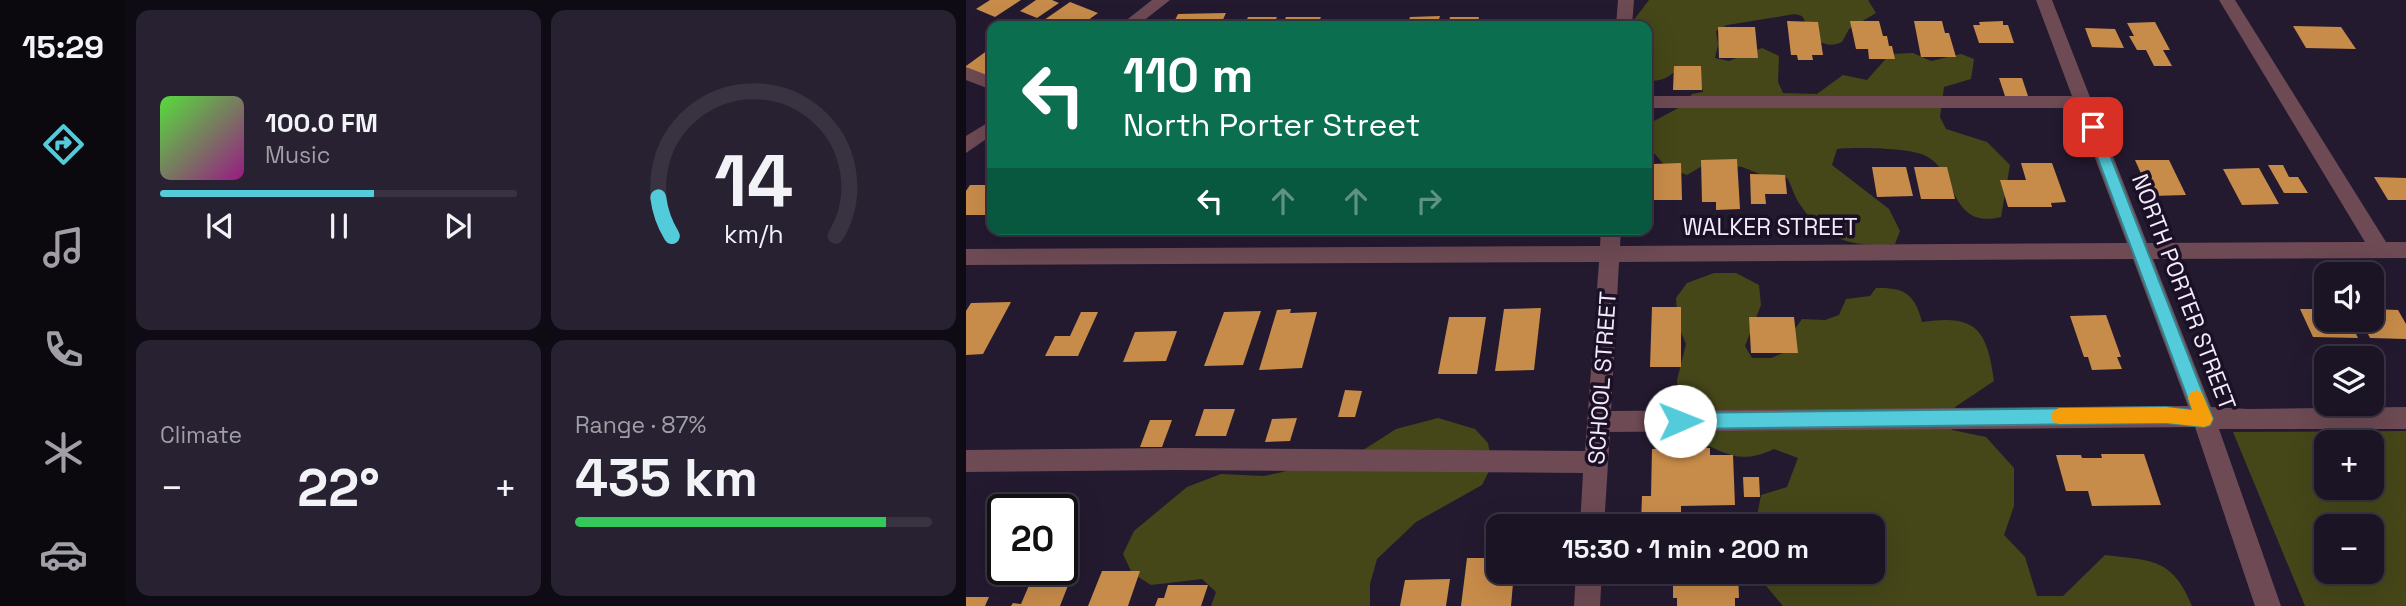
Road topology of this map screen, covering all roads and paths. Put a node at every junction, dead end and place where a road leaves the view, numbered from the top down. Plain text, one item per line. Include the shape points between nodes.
1 (1163, 0) edge
2 (1626, 0) edge
3 (2043, 0) edge
4 (2227, 0) edge
5 (1134, 21) edge
6 (1624, 21) edge
7 (966, 73) edge
8 (987, 82) edge
9 (1652, 102) edge
10 (2083, 102) junction
11 (987, 131) edge
12 (966, 146) edge
13 (1611, 235) edge
14 (2380, 250) junction
15 (2406, 250) edge
16 (2141, 251) junction
17 (1610, 252) junction
18 (966, 257) edge
19 (2406, 418) edge
20 (2204, 419) junction
21 (1599, 422) junction
22 (966, 461) edge
23 (1596, 462) junction
24 (1593, 514) edge
25 (1588, 584) edge
26 (1587, 606) edge
27 (2268, 606) edge

1 - 5 street
2 - 6 street
3 - 10 street, NORTH PORTER STREET
4 - 14 street
7 - 8 street
9 - 10 street
10 - 16 street, NORTH PORTER STREET
11 - 12 street
13 - 17 street, SCHOOL STREET
14 - 15 street, WALKER STREET
14 - 16 street, WALKER STREET
16 - 17 street, WALKER STREET
16 - 20 street, NORTH PORTER STREET
17 - 18 street, WALKER STREET
17 - 21 street, SCHOOL STREET
19 - 20 street
20 - 21 street via 2166,415
20 - 27 street, NORTH PORTER STREET
21 - 23 street, SCHOOL STREET
22 - 23 street
23 - 24 street, SCHOOL STREET
25 - 26 street

